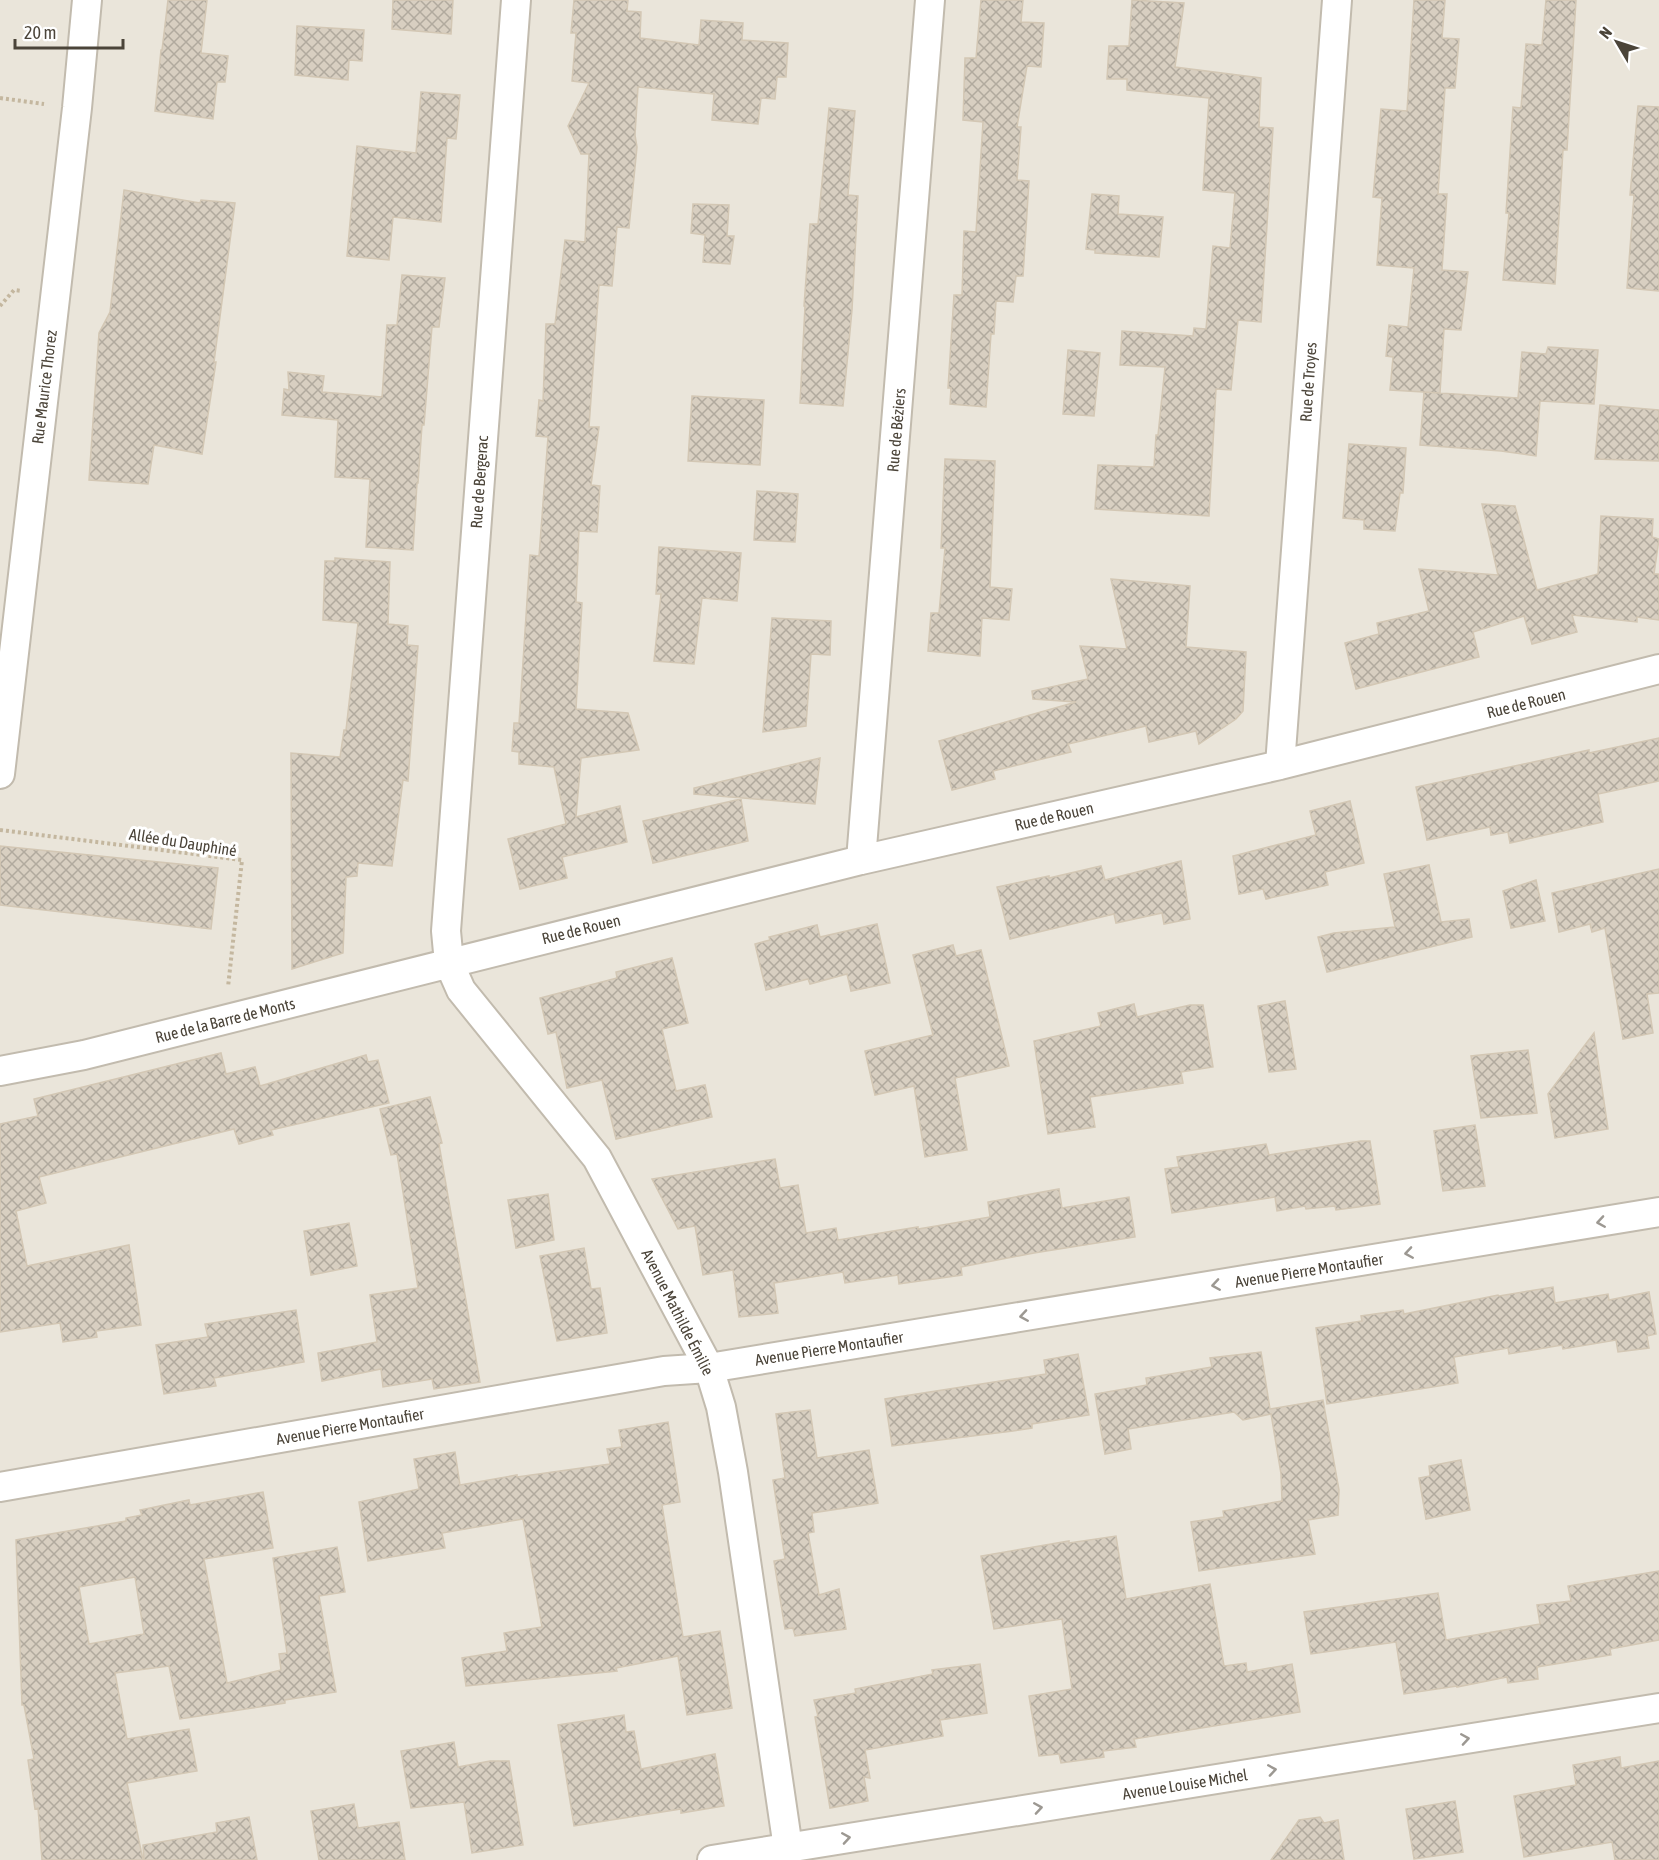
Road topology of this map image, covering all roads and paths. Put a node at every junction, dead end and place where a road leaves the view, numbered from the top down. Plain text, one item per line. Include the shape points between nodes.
1 (87, 0) edge
2 (516, 0) edge
3 (930, 0) edge
4 (1336, 0) edge
5 (0, 98) edge
6 (77, 108) junction
7 (1659, 669) edge
8 (1280, 765) junction
9 (0, 774) edge
10 (0, 830) edge
11 (861, 860) junction
12 (449, 963) junction
13 (225, 1020) junction
14 (0, 1071) edge
15 (1659, 1212) edge
16 (709, 1368) junction
17 (0, 1487) edge
18 (1659, 1708) edge
19 (785, 1854) edge
20 (712, 1860) edge

1 - 6 street, Rue Maurice Thorez
2 - 12 street, Rue de Bergerac via 446,931
3 - 11 street, Rue de Béziers
4 - 8 street, Rue de Troyes
5 - 6 path
6 - 9 street, Rue Maurice Thorez
7 - 8 street, Rue de Rouen
8 - 11 street, Rue de Rouen
10 - 13 path, Allée du Dauphiné via 242,860
11 - 12 street, Rue de Rouen
12 - 13 street, Rue de la Barre de Monts
12 - 16 street, Avenue Mathilde Émilie via 461,990 597,1158
13 - 14 street, Rue de la Barre de Monts
15 -> 16 street, Avenue Pierre Montaufier
16 - 17 street, Avenue Pierre Montaufier via 652,1373
16 - 19 street, Avenue Mathilde Émilie via 733,1472
19 -> 18 street, Avenue Louise Michel
19 - 20 street, Avenue Louise Michel

